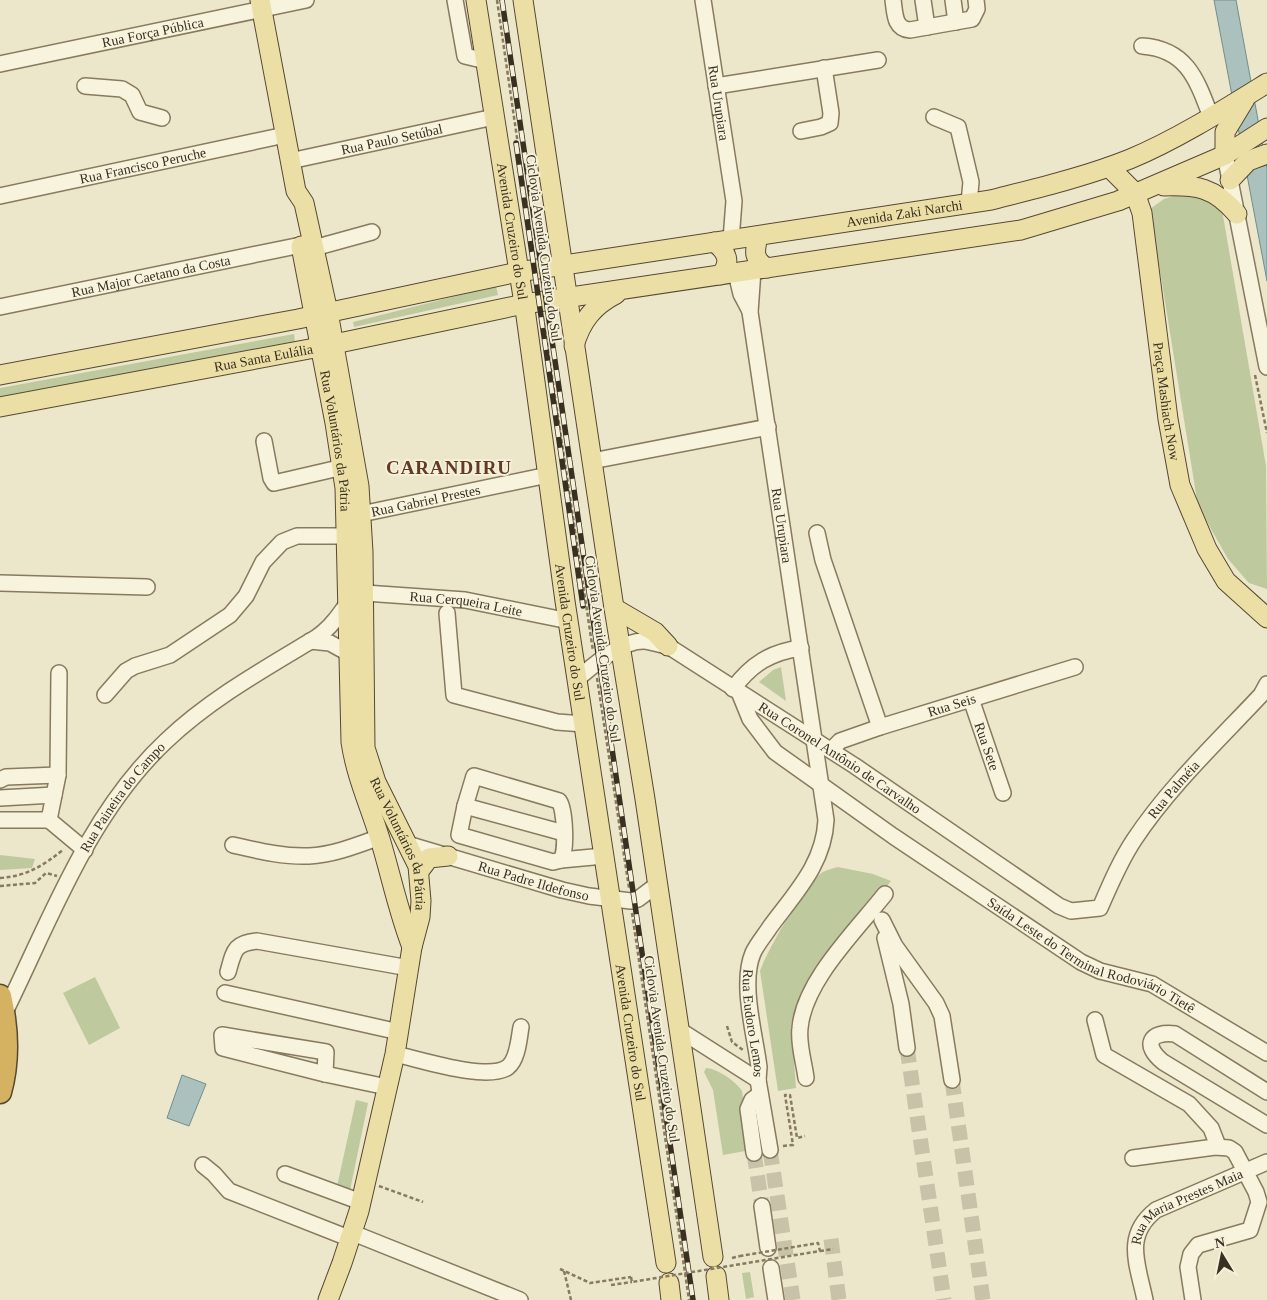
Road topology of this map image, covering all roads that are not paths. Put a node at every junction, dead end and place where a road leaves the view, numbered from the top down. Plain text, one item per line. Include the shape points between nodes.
1 (306, 0) edge
2 (455, 0) edge
3 (476, 0) edge
4 (523, 0) edge
5 (703, 0) edge
6 (893, 0) edge
7 (923, 0) edge
8 (953, 0) edge
9 (976, 0) edge
10 (261, 5) edge
11 (956, 22) junction
12 (927, 27) junction
13 (1142, 46) dead end
14 (878, 60) dead end
15 (486, 61) junction
16 (0, 64) edge
17 (824, 68) junction
18 (1267, 83) edge
19 (85, 86) dead end
20 (716, 86) junction
21 (1247, 96) junction
22 (1215, 114) junction
23 (494, 117) junction
24 (934, 117) dead end
25 (162, 118) dead end
26 (1267, 128) edge
27 (801, 131) dead end
28 (285, 135) junction
29 (1228, 151) junction
30 (1267, 154) edge
31 (290, 161) junction
32 (1109, 167) junction
33 (1233, 177) junction
34 (1152, 186) junction
35 (1135, 193) junction
36 (0, 196) edge
37 (969, 203) junction
38 (1237, 214) junction
39 (372, 232) dead end
40 (737, 239) junction
41 (307, 246) junction
42 (562, 266) junction
43 (527, 271) junction
44 (744, 272) junction
45 (630, 288) junction
46 (567, 298) junction
47 (532, 303) junction
48 (0, 307) edge
49 (321, 314) junction
50 (327, 345) junction
51 (574, 347) junction
52 (1260, 366) edge
53 (0, 375) edge
54 (0, 407) edge
55 (342, 421) junction
56 (768, 428) junction
57 (264, 442) dead end
58 (592, 461) junction
59 (343, 467) junction
60 (548, 475) junction
61 (352, 487) junction
62 (361, 514) junction
63 (817, 533) dead end
64 (348, 536) junction
65 (0, 583) edge
66 (147, 587) dead end
67 (355, 598) junction
68 (614, 608) junction
69 (447, 613) dead end
70 (1267, 618) edge
71 (569, 621) junction
72 (310, 642) junction
73 (668, 646) junction
74 (801, 648) junction
75 (620, 649) junction
76 (350, 654) junction
77 (1075, 667) dead end
78 (59, 673) dead end
79 (577, 679) junction
80 (736, 691) junction
81 (1265, 691) edge
82 (105, 695) dead end
83 (971, 699) junction
84 (584, 724) junction
85 (880, 727) junction
86 (813, 739) junction
87 (831, 750) junction
88 (58, 776) junction
89 (0, 780) edge
90 (819, 784) junction
91 (1003, 793) dead end
92 (54, 795) junction
93 (0, 798) edge
94 (465, 806) junction
95 (372, 812) junction
96 (0, 820) edge
97 (49, 820) junction
98 (564, 833) junction
99 (380, 837) junction
100 (407, 844) junction
101 (233, 845) dead end
102 (85, 850) junction
103 (448, 856) junction
104 (604, 856) junction
105 (561, 860) junction
106 (419, 871) junction
107 (658, 884) junction
108 (610, 898) junction
109 (1100, 908) joint
110 (882, 920) junction
111 (412, 946) junction
112 (409, 968) junction
113 (228, 972) dead end
114 (225, 993) dead end
115 (2, 1005) edge
116 (1095, 1020) dead end
117 (521, 1027) dead end
118 (678, 1029) junction
119 (399, 1032) junction
120 (907, 1048) tunnel mouth
121 (1267, 1053) edge
122 (394, 1054) junction
123 (325, 1074) junction
124 (806, 1078) dead end
125 (952, 1080) tunnel mouth
126 (387, 1087) junction
127 (759, 1087) junction
128 (0, 1092) edge
129 (1267, 1092) edge
130 (1267, 1125) edge
131 (1218, 1146) junction
132 (777, 1148) tunnel mouth
133 (754, 1153) tunnel mouth
134 (1133, 1158) dead end
135 (1267, 1162) edge
136 (203, 1165) dead end
137 (1246, 1172) junction
138 (285, 1174) dead end
139 (361, 1202) junction
140 (762, 1206) tunnel mouth
141 (1262, 1217) edge
142 (352, 1236) junction
143 (768, 1248) dead end
144 (713, 1257) dead end
145 (666, 1264) dead end
146 (771, 1268) dead end
147 (716, 1276) dead end
148 (328, 1300) edge
149 (520, 1300) edge
150 (719, 1300) edge
151 (776, 1300) edge
152 (1145, 1300) edge
153 (1193, 1300) edge

1 - 10 street, Rua Força Pública
2 - 15 street via 465,56
3 - 15 main road, Avenida Cruzeiro do Sul
4 - 42 main road
5 - 20 street, Rua Urupiara
6 - 12 street via 896,20 901,28
7 - 12 street
8 - 11 street
9 - 11 street via 976,16
10 - 16 street, Rua Força Pública
10 - 28 main road, Rua Voluntários da Pátria
11 - 12 street
13 - 22 street via 1156,47 1180,58
14 - 17 street
15 - 23 main road, Avenida Cruzeiro do Sul
17 - 20 street
17 - 27 street via 830,123
18 - 21 main road, Avenida Zaki Narchi
19 - 25 street via 122,89 132,95 140,112
20 - 40 street, Rua Urupiara
21 - 22 main road, Avenida Zaki Narchi
21 - 29 main road via 1225,132
22 - 32 main road, Avenida Zaki Narchi
23 - 31 street, Rua Paulo Setúbal
23 - 43 main road, Avenida Cruzeiro do Sul
24 - 37 street via 958,127 971,182
26 - 29 main road
28 - 31 main road, Rua Voluntários da Pátria
28 - 36 street, Rua Francisco Peruche
29 - 33 street
29 - 34 main road
30 - 33 main road via 1248,161
31 - 41 main road, Rua Voluntários da Pátria via 296,191 293,205
32 - 35 main road, Praça Mashiach Now
32 - 37 main road, Avenida Zaki Narchi
33 - 38 street
34 - 35 main road
34 - 38 main road via 1199,186 1214,192
35 - 44 main road via 1077,215 1021,230
35 - 70 main road, Praça Mashiach Now via 1142,213 1168,418 1180,485 1207,549 1226,581
37 - 40 main road, Avenida Zaki Narchi
38 - 52 street
39 - 41 street, Rua Major Caetano da Costa
40 - 42 main road, Avenida Zaki Narchi
40 - 44 main road via 760,264
40 - 44 main road via 723,248 727,257 726,267
41 - 48 street, Rua Major Caetano da Costa
41 - 49 main road, Rua Voluntários da Pátria
42 - 43 main road, Avenida Zaki Narchi
42 - 46 main road
43 - 47 main road, Avenida Cruzeiro do Sul
43 - 49 main road
44 - 45 main road
44 - 56 street, Rua Urupiara via 741,294 750,312
45 - 46 main road
45 - 51 main road via 604,300 589,313
46 - 47 main road
46 - 51 main road
47 - 50 main road, Rua Santa Eulália
47 - 60 main road, Avenida Cruzeiro do Sul
49 - 50 main road, Rua Voluntários da Pátria
49 - 53 main road
50 - 54 main road, Rua Santa Eulália
50 - 55 main road, Rua Voluntários da Pátria
51 - 58 main road
55 - 59 main road, Rua Voluntários da Pátria
55 - 61 main road, Rua Voluntários da Pátria
56 - 58 street
56 - 74 street, Rua Urupiara
57 - 59 street via 270,478 274,482
58 - 68 main road
59 - 61 main road, Rua Voluntários da Pátria
60 - 62 street, Rua Gabriel Prestes
60 - 71 main road, Avenida Cruzeiro do Sul
61 - 62 main road, Rua Voluntários da Pátria
61 - 64 main road, Rua Voluntários da Pátria
62 - 67 main road, Rua Voluntários da Pátria
63 - 85 street via 823,560
64 - 67 main road, Rua Voluntários da Pátria
64 - 82 street via 296,536 282,542 263,562 246,596 230,615 170,655 126,671
65 - 66 street
67 - 71 street, Rua Cerqueira Leite via 465,600
67 - 72 street, Rua Paineira do Campo
67 - 76 main road, Rua Voluntários da Pátria
67 - 100 main road, Rua Voluntários da Pátria via 365,748 376,782
68 - 73 main road via 655,632
68 - 75 main road
69 - 84 street via 454,695 557,722
71 - 79 main road, Avenida Cruzeiro do Sul
72 - 76 street via 330,643
72 - 102 street, Rua Paineira do Campo via 243,682 190,720 166,742 133,777
73 - 75 street, Rua Coronel Antônio de Carvalho via 636,642
73 - 80 street, Rua Coronel Antônio de Carvalho
74 - 80 street via 784,650 762,660 742,675
74 - 86 street, Rua Urupiara
75 - 79 street, Rua Coronel Antônio de Carvalho
75 - 107 main road
76 - 95 main road, Rua Voluntários da Pátria via 351,742 358,776
77 - 83 street, Rua Seis
78 - 88 street
79 - 84 main road, Avenida Cruzeiro do Sul
80 - 86 street, Rua Coronel Antônio de Carvalho
80 - 90 street, Saída Leste do Terminal Rodoviário Tietê via 761,736 776,752
81 - 109 street, Rua Palméia via 1150,818 1124,857
83 - 85 street, Rua Seis
83 - 91 street, Rua Sete
84 - 104 main road, Avenida Cruzeiro do Sul
85 - 87 street, Rua Seis via 840,741
86 - 87 street, Rua Coronel Antônio de Carvalho
86 - 90 street, Rua Eudoro Lemos
87 - 109 street, Rua Coronel Antônio de Carvalho via 1059,906 1071,911
88 - 89 street via 6,777
88 - 92 street
90 - 121 street, Saída Leste do Terminal Rodoviário Tietê via 1065,952 1100,971 1152,984
90 - 127 street, Rua Eudoro Lemos via 826,820 822,848 812,869 753,952 749,970
92 - 93 street
92 - 97 street
94 - 98 street
94 - 98 street via 474,776 555,798 562,804
94 - 105 street via 459,835 553,862
95 - 99 main road, Rua Voluntários da Pátria
95 - 100 main road via 392,834
96 - 97 street
97 - 102 street
98 - 105 street
99 - 101 street via 311,856 271,854
99 - 111 main road, Rua Voluntários da Pátria via 401,918
100 - 103 street, Rua Padre Ildefonso
100 - 106 main road, Rua Voluntários da Pátria
102 - 115 street, Rua Paineira do Campo
103 - 106 main road via 429,858
103 - 108 street, Rua Padre Ildefonso via 562,890
104 - 105 street
104 - 108 main road, Avenida Cruzeiro do Sul
106 - 111 main road, Rua Voluntários da Pátria via 420,917
107 - 108 street, Rua Padre Ildefonso via 638,899
107 - 118 main road
108 - 145 main road, Avenida Cruzeiro do Sul
110 - 120 street
110 - 124 street via 885,894 819,977 805,1002 799,1031
110 - 125 street via 895,946 942,1016
111 - 112 main road, Rua Voluntários da Pátria
112 - 113 street via 258,941 243,942 238,946
112 - 119 main road, Rua Voluntários da Pátria
114 - 119 street
115 - 128 highway via 6,1048
116 - 131 street via 1104,1054 1189,1104 1211,1128
117 - 122 street via 512,1062 501,1070 474,1071
118 - 127 street
118 - 144 main road
119 - 122 main road, Rua Voluntários da Pátria
122 - 126 main road, Rua Voluntários da Pátria
123 - 123 street via 223,1048 222,1035 326,1052
123 - 126 street
126 - 139 main road, Rua Voluntários da Pátria
127 - 132 street, Rua Eudoro Lemos
127 - 133 street via 748,1109
129 - 130 street via 1175,1034 1157,1034 1151,1040 1150,1047 1163,1062
131 - 134 street
131 - 137 street via 1235,1152
135 - 137 street, Rua Maria Prestes Maia
136 - 142 street via 228,1191
137 - 141 street
137 - 152 street, Rua Maria Prestes Maia via 1156,1210 1146,1218 1136,1238 1135,1249
138 - 139 street
139 - 142 main road, Rua Voluntários da Pátria
140 - 143 street
141 - 153 street via 1250,1230 1198,1245 1191,1254 1188,1267
142 - 148 main road, Rua Voluntários da Pátria
142 - 149 street
146 - 151 street
147 - 150 main road

